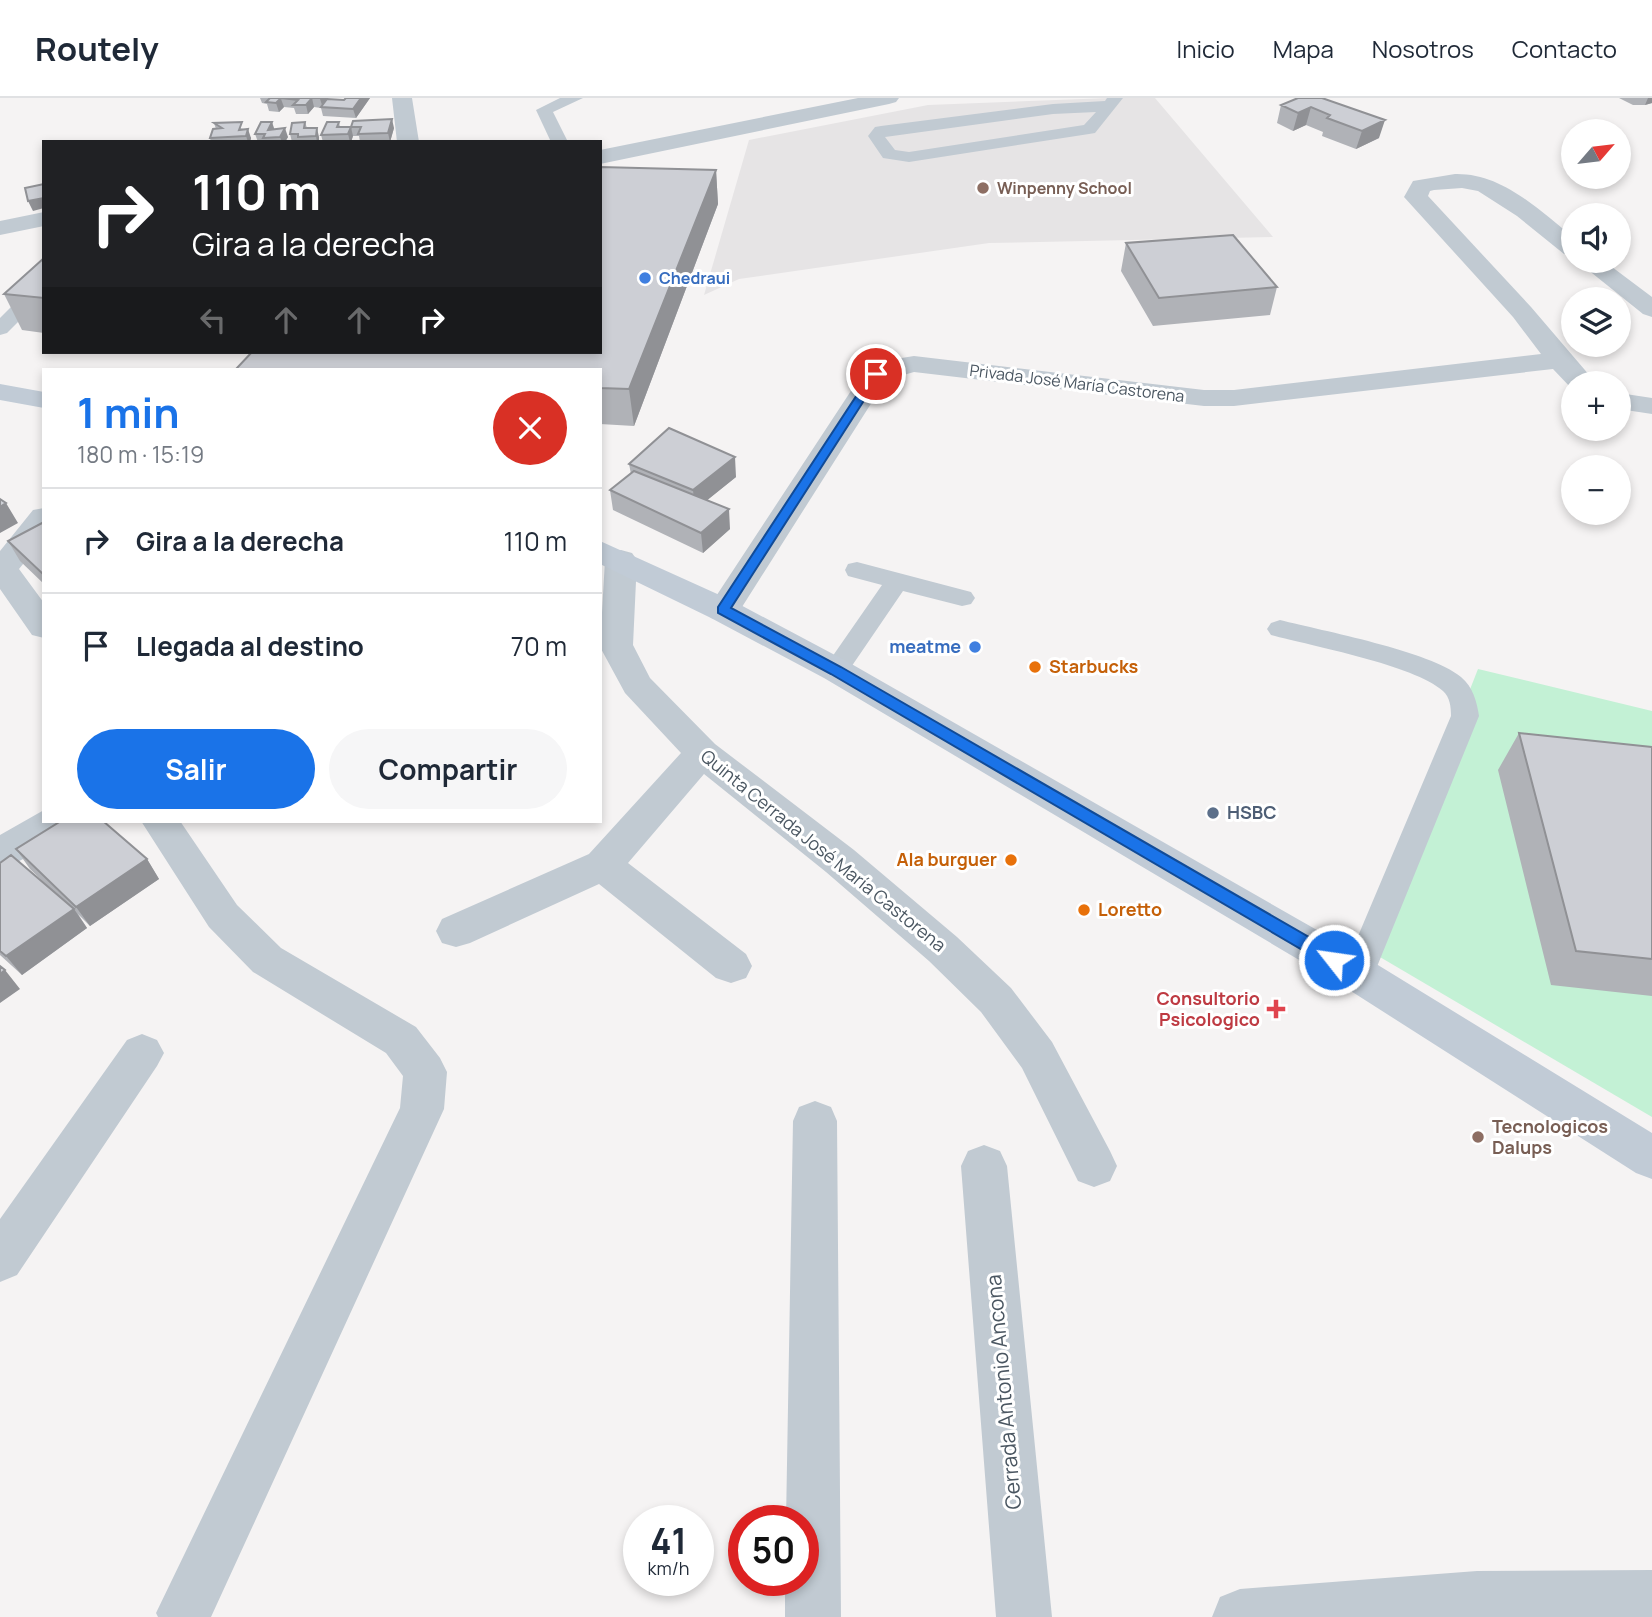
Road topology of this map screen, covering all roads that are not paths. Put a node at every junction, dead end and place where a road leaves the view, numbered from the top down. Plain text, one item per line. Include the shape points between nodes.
1 (402, 98) edge
2 (575, 98) edge
3 (889, 98) edge
4 (1112, 102) edge
5 (408, 140) edge
6 (559, 140) edge
7 (602, 157) edge
8 (42, 219) edge
9 (0, 228) edge
10 (1561, 240) edge
11 (1605, 273) edge
12 (42, 287) edge
13 (1652, 309) edge
14 (0, 329) edge
15 (1559, 360) junction
16 (1570, 371) edge
17 (0, 392) edge
18 (42, 400) edge
19 (1631, 403) edge
20 (1652, 406) edge
21 (42, 519) edge
22 (611, 556) edge
23 (1, 570) edge
24 (857, 570) dead end
25 (897, 581) junction
26 (962, 598) dead end
27 (723, 610) junction
28 (42, 624) edge
29 (1280, 629) dead end
30 (836, 670) junction
31 (702, 754) junction
32 (51, 823) edge
33 (161, 823) edge
34 (0, 854) edge
35 (603, 865) junction
36 (456, 931) dead end
37 (731, 967) dead end
38 (1358, 974) junction
39 (142, 1053) dead end
40 (814, 1121) dead end
41 (1652, 1158) edge
42 (984, 1166) dead end
43 (1094, 1166) dead end
44 (0, 1259) edge
45 (1652, 1598) edge
46 (183, 1615) edge
47 (813, 1617) edge
48 (1024, 1617) edge
49 (1240, 1617) edge

1 - 5 street
2 - 6 lane via 544,110
3 - 7 street
4 - 4 lane via 1089,129 909,157 889,154 876,136 881,131
8 - 9 street
10 - 15 street via 1477,182 1447,180 1422,186 1416,197 1522,312
11 - 13 street
12 - 14 lane
15 - 16 street
15 - 27 street, Privada José María Castorena via 1224,398 914,364 893,367 876,374
17 - 18 main road
19 - 20 street
21 - 23 street
22 - 27 main road
22 - 31 street, Quinta Cerrada José María Castorena via 616,645 637,685
23 - 28 street
24 - 25 lane
25 - 26 lane
25 - 30 lane
27 - 30 main road
29 - 38 lane via 1426,670 1450,682 1464,699 1465,716
30 - 38 main road
31 - 35 street
31 - 43 street, Quinta Cerrada José María Castorena via 840,861 996,1000 1037,1055
32 - 34 street
33 - 46 street via 223,916 267,960 401,1040 425,1072 422,1110
35 - 36 street
35 - 37 street
38 - 41 main road
39 - 44 street
40 - 47 street
42 - 48 street, Cerrada Antonio Ancona
45 - 49 street via 1477,1599

